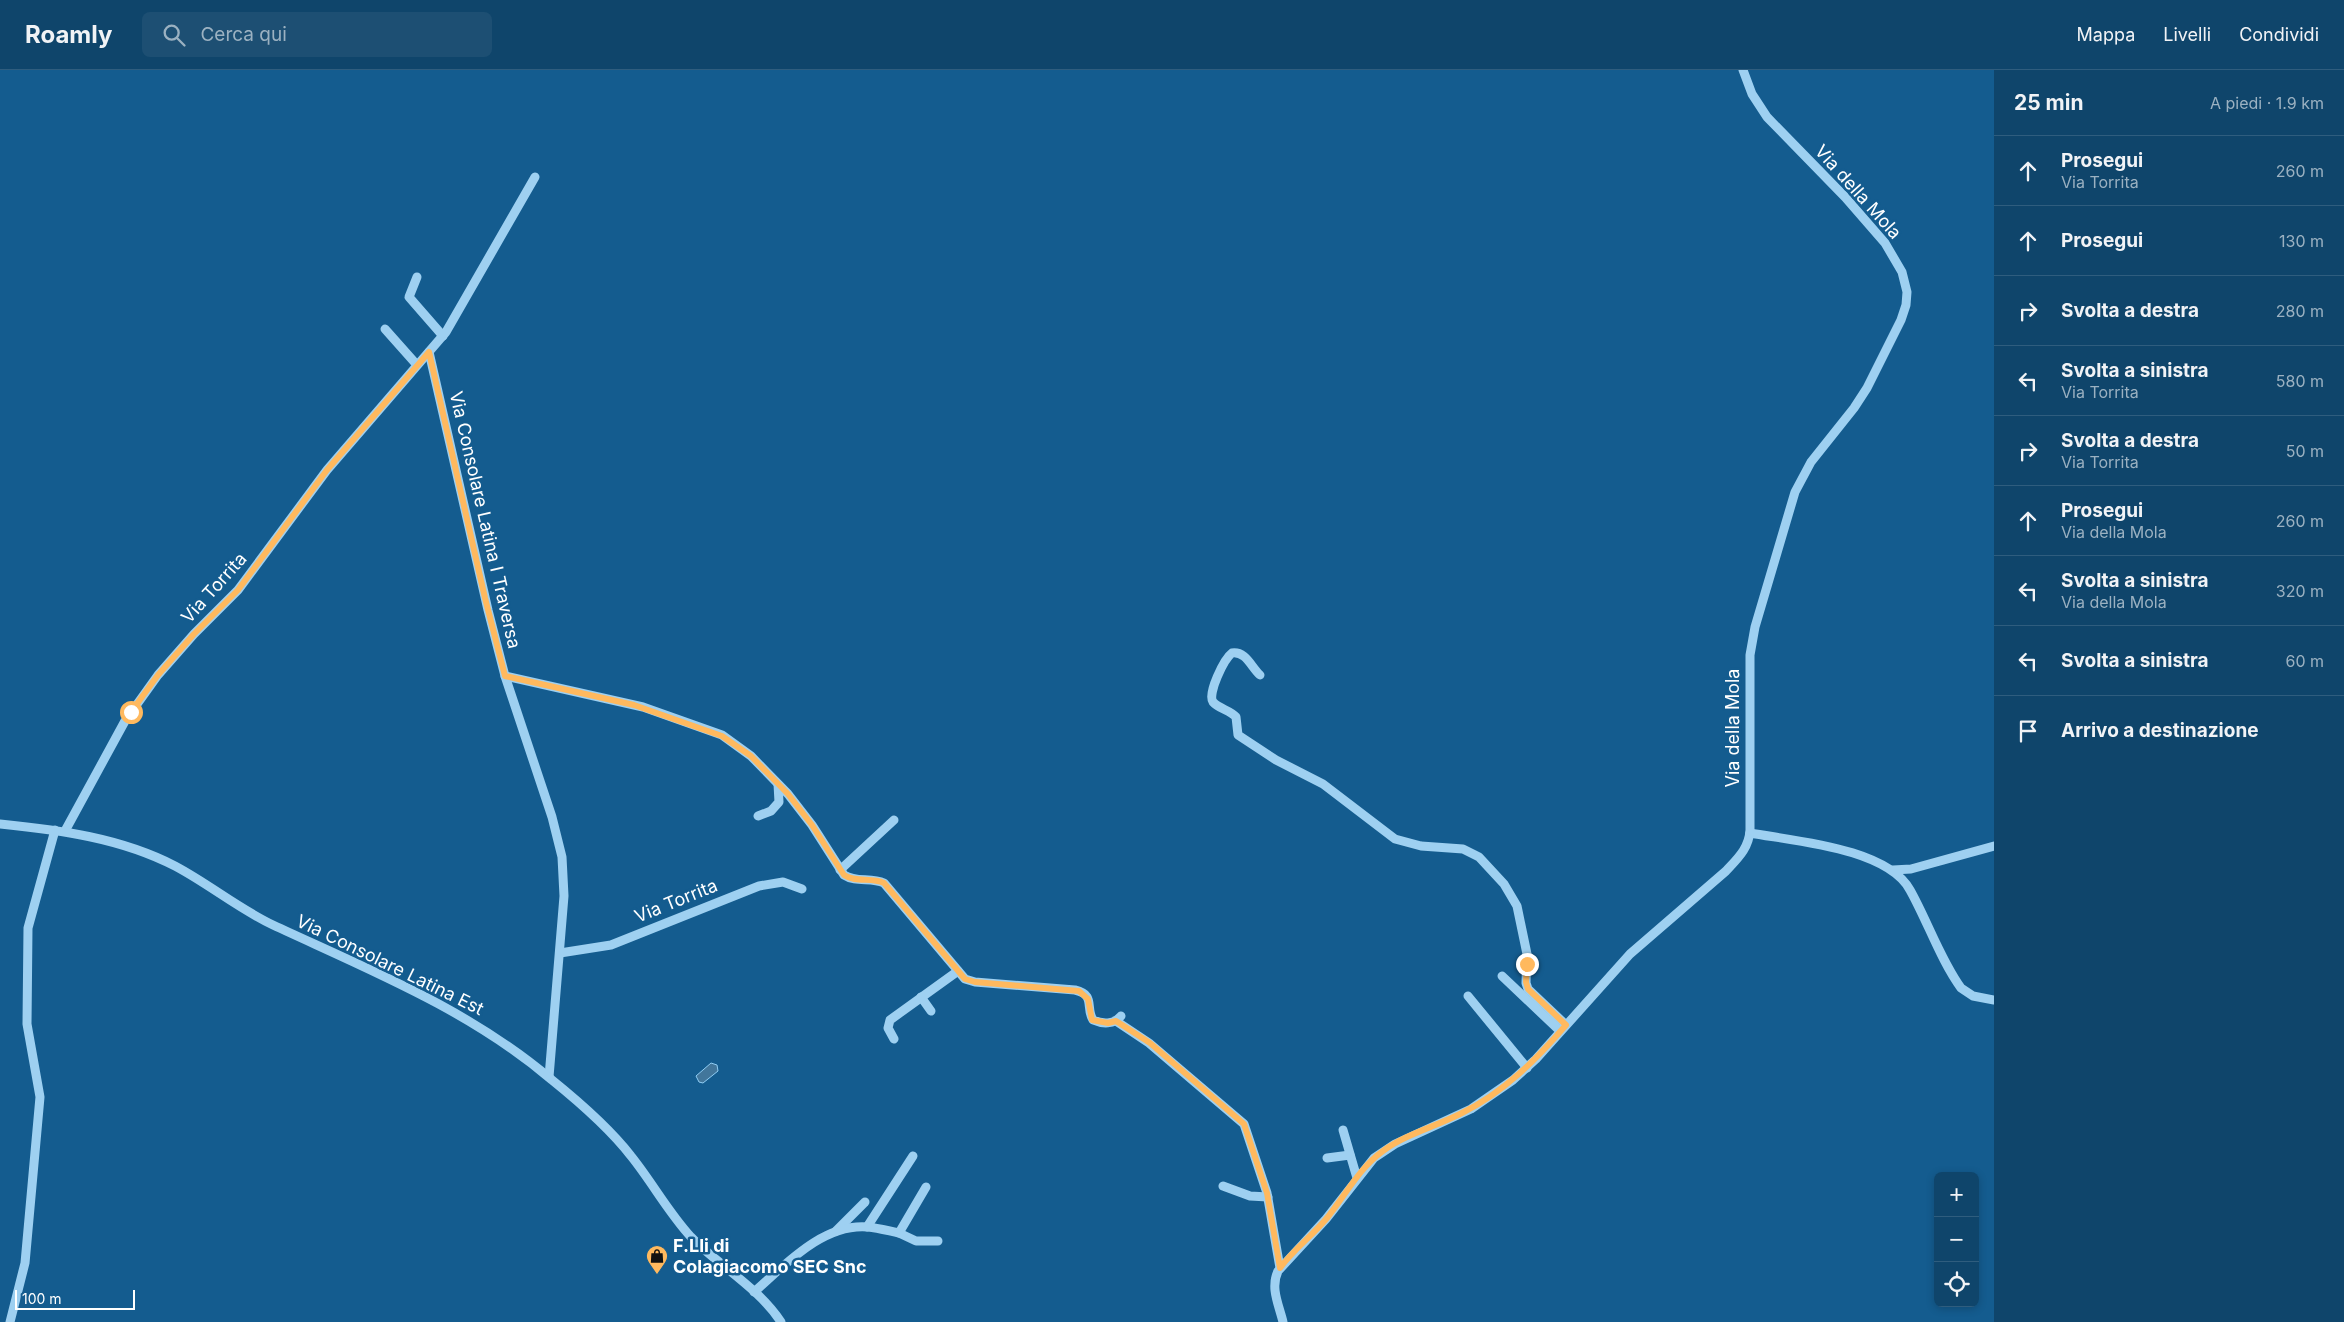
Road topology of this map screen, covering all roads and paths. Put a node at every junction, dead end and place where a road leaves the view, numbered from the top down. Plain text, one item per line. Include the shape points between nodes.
1 (1743, 70) edge
2 (536, 177) dead end
3 (417, 277) dead end
4 (385, 329) dead end
5 (443, 336) junction
6 (429, 352) junction
7 (417, 365) junction
8 (1260, 675) dead end
9 (505, 676) junction
10 (778, 784) junction
11 (758, 816) dead end
12 (894, 820) dead end
13 (0, 824) edge
14 (55, 830) junction
15 (65, 831) junction
16 (1750, 833) junction
17 (1994, 846) edge
18 (840, 870) junction
19 (1892, 870) junction
20 (802, 889) dead end
21 (560, 954) junction
22 (958, 971) junction
23 (1502, 976) dead end
24 (1468, 996) dead end
25 (921, 997) junction
26 (1994, 1000) edge
27 (931, 1011) dead end
28 (1563, 1028) junction
29 (894, 1039) dead end
30 (1527, 1068) junction
31 (549, 1077) junction
32 (1343, 1130) dead end
33 (1350, 1154) junction
34 (913, 1156) dead end
35 (1327, 1158) dead end
36 (1357, 1178) junction
37 (1222, 1186) dead end
38 (926, 1187) dead end
39 (1268, 1196) junction
40 (865, 1202) dead end
41 (867, 1226) junction
42 (836, 1231) junction
43 (899, 1233) junction
44 (938, 1241) dead end
45 (1280, 1268) junction
46 (754, 1292) junction
47 (10, 1322) edge
48 (781, 1322) edge
49 (1283, 1322) edge

1 - 16 street, Via della Mola via 1752,94 1767,117 1885,243 1902,272 1907,292 1901,320 1870,382 1858,403 1820,448 1805,472 1782,530 1750,655
2 - 5 street, Via Torrita
3 - 5 street via 410,297
4 - 7 street
5 - 6 street, Via Torrita
6 - 7 street, Via Torrita
6 - 9 street, Via Consolare Latina I Traversa
7 - 15 street, Via Torrita via 327,470 238,590 158,675 125,721
8 - 28 street via 1244,656 1232,653 1226,658 1212,690 1214,703 1236,717 1238,735 1276,760 1328,787 1396,839 1421,846 1463,849 1479,857 1504,884 1517,906 1527,954 1528,989
9 - 10 street via 634,705 722,736 751,756
9 - 21 street, Via Consolare Latina I Traversa via 560,850 565,892
10 - 11 street via 779,802 771,811
10 - 18 street via 804,814
12 - 18 street
13 - 14 street, Via Consolare Latina Est
14 - 15 street, Via Consolare Latina Est
14 - 47 street via 28,928 27,1024 40,1097 24,1269
15 - 31 street, Via Consolare Latina Est via 136,850 173,865 257,917 451,1011 496,1038
16 - 19 street via 1848,852
16 - 28 street, Via della Mola via 1745,849 1734,862 1630,954
17 - 19 street via 1915,868
18 - 22 street via 851,879 884,883
19 - 26 street via 1910,890 1961,988 1974,996
20 - 21 street, Via Torrita via 783,882 759,886 611,945
21 - 31 street, Via Consolare Latina I Traversa
22 - 25 street
22 - 39 street via 967,980 975,982 1079,991 1088,999 1092,1020 1108,1023 1119,1019 1241,1121 1248,1133
23 - 28 street
24 - 30 street
25 - 27 street
25 - 29 street via 890,1020 888,1028
28 - 30 street, Via della Mola
30 - 36 street, Via della Mola via 1471,1109 1385,1150
31 - 46 street, Via Consolare Latina Est via 628,1152 690,1236
32 - 33 street
33 - 35 street
33 - 36 street
34 - 41 street
36 - 45 street, Via della Mola via 1326,1219
37 - 39 street via 1250,1196
38 - 43 street
39 - 45 street
40 - 42 street
41 - 42 street
41 - 43 street
42 - 46 street via 800,1253
43 - 44 street via 916,1241
45 - 49 street via 1274,1288
46 - 48 street, Via Consolare Latina Est

